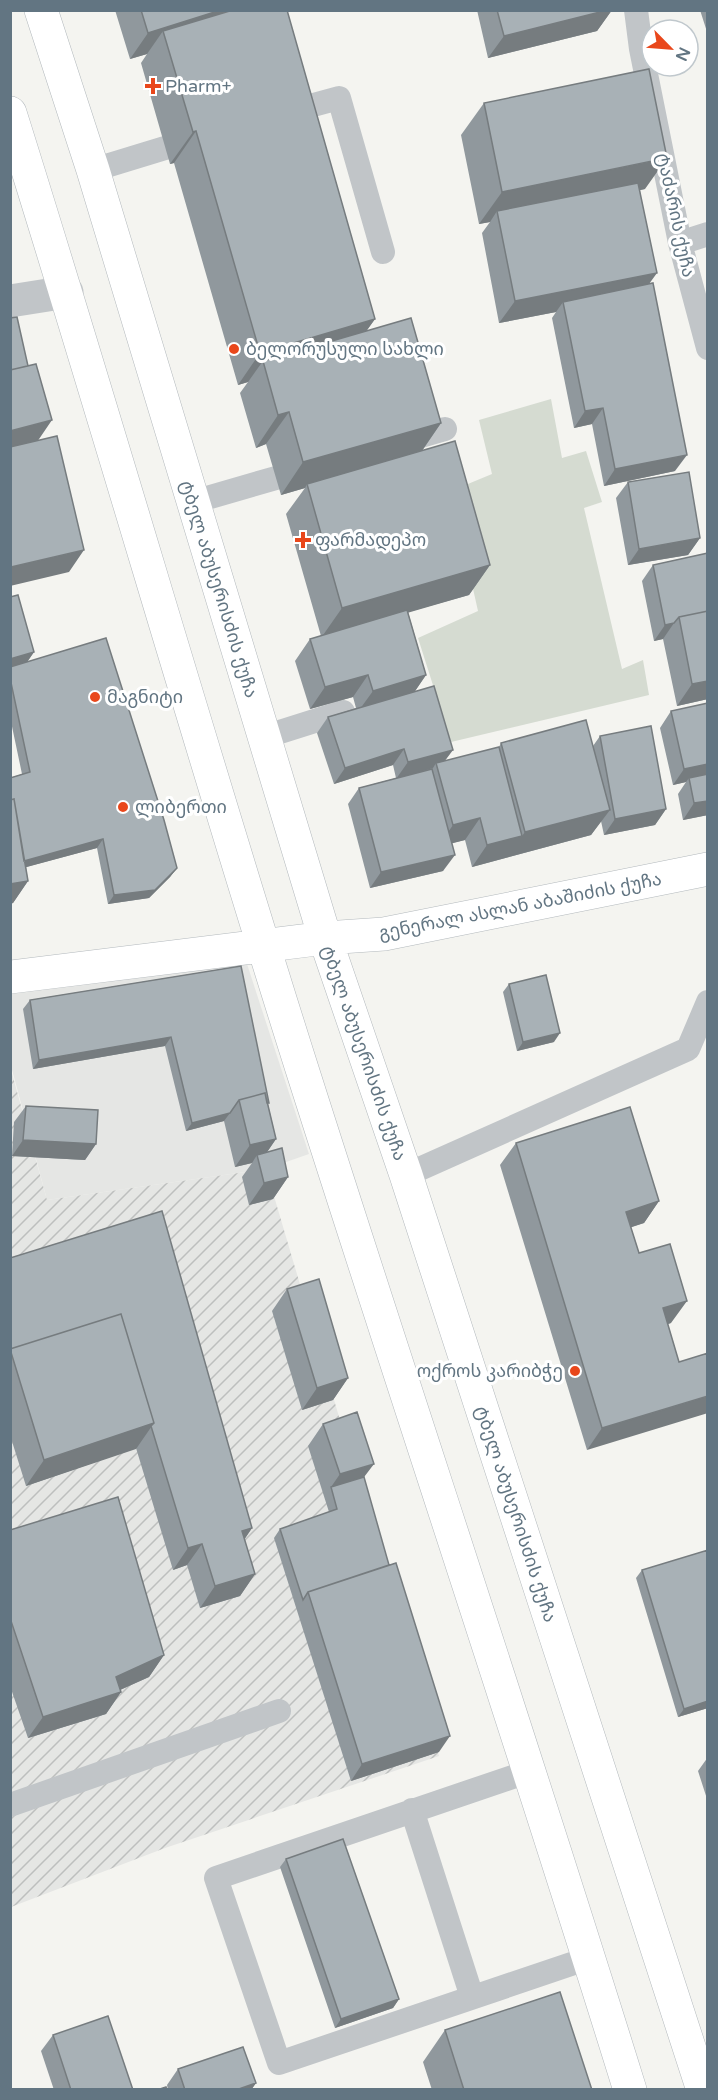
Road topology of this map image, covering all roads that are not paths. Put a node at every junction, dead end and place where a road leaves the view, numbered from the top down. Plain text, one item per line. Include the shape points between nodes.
1 (41, 10) edge
2 (636, 10) edge
3 (10, 113) edge
4 (284, 113) edge
5 (165, 148) dead end
6 (93, 170) junction
7 (708, 234) edge
8 (680, 243) junction
9 (383, 252) dead end
10 (67, 292) junction
11 (10, 302) edge
12 (708, 348) edge
13 (446, 429) dead end
14 (414, 438) edge
15 (276, 478) dead end
16 (193, 502) junction
17 (343, 712) edge
18 (264, 737) junction
19 (708, 869) edge
20 (325, 938) junction
21 (264, 945) junction
22 (10, 976) edge
23 (708, 1002) edge
24 (406, 1175) junction
25 (279, 1711) dead end
26 (530, 1771) junction
27 (10, 1805) edge
28 (412, 1810) junction
29 (589, 1958) junction
30 (472, 1997) junction
31 (630, 2090) edge
32 (703, 2090) edge

1 - 6 main road, ტბელ აბუსერისძის ქუჩა
2 - 8 lane, ტაძარის ქუჩა
3 - 10 main road
4 - 9 lane via 339,98
5 - 6 lane
6 - 16 main road, ტბელ აბუსერისძის ქუჩა
7 - 8 lane
8 - 12 lane, ტაძარის ქუჩა
10 - 11 street
10 - 21 main road
13 - 14 lane
15 - 16 lane
16 - 18 main road, ტბელ აბუსერისძის ქუჩა
17 - 18 lane
18 - 20 main road, ტბელ აბუსერისძის ქუჩა
19 - 20 main road, გენერალ ასლან აბაშიძის ქუჩა via 412,930
20 - 21 main road, გენერალ ასლან აბაშიძის ქუჩა
20 - 24 main road, ტბელ აბუსერისძის ქუჩა
21 - 22 main road, გენერალ ასლან აბაშიძის ქუჩა
21 - 26 main road
23 - 24 lane via 688,1049
24 - 32 main road, ტბელ აბუსერისძის ქუჩა
25 - 27 lane
26 - 28 lane
26 - 29 main road
28 - 30 lane
28 - 30 lane via 216,1878 279,2063
29 - 30 lane
29 - 31 main road

